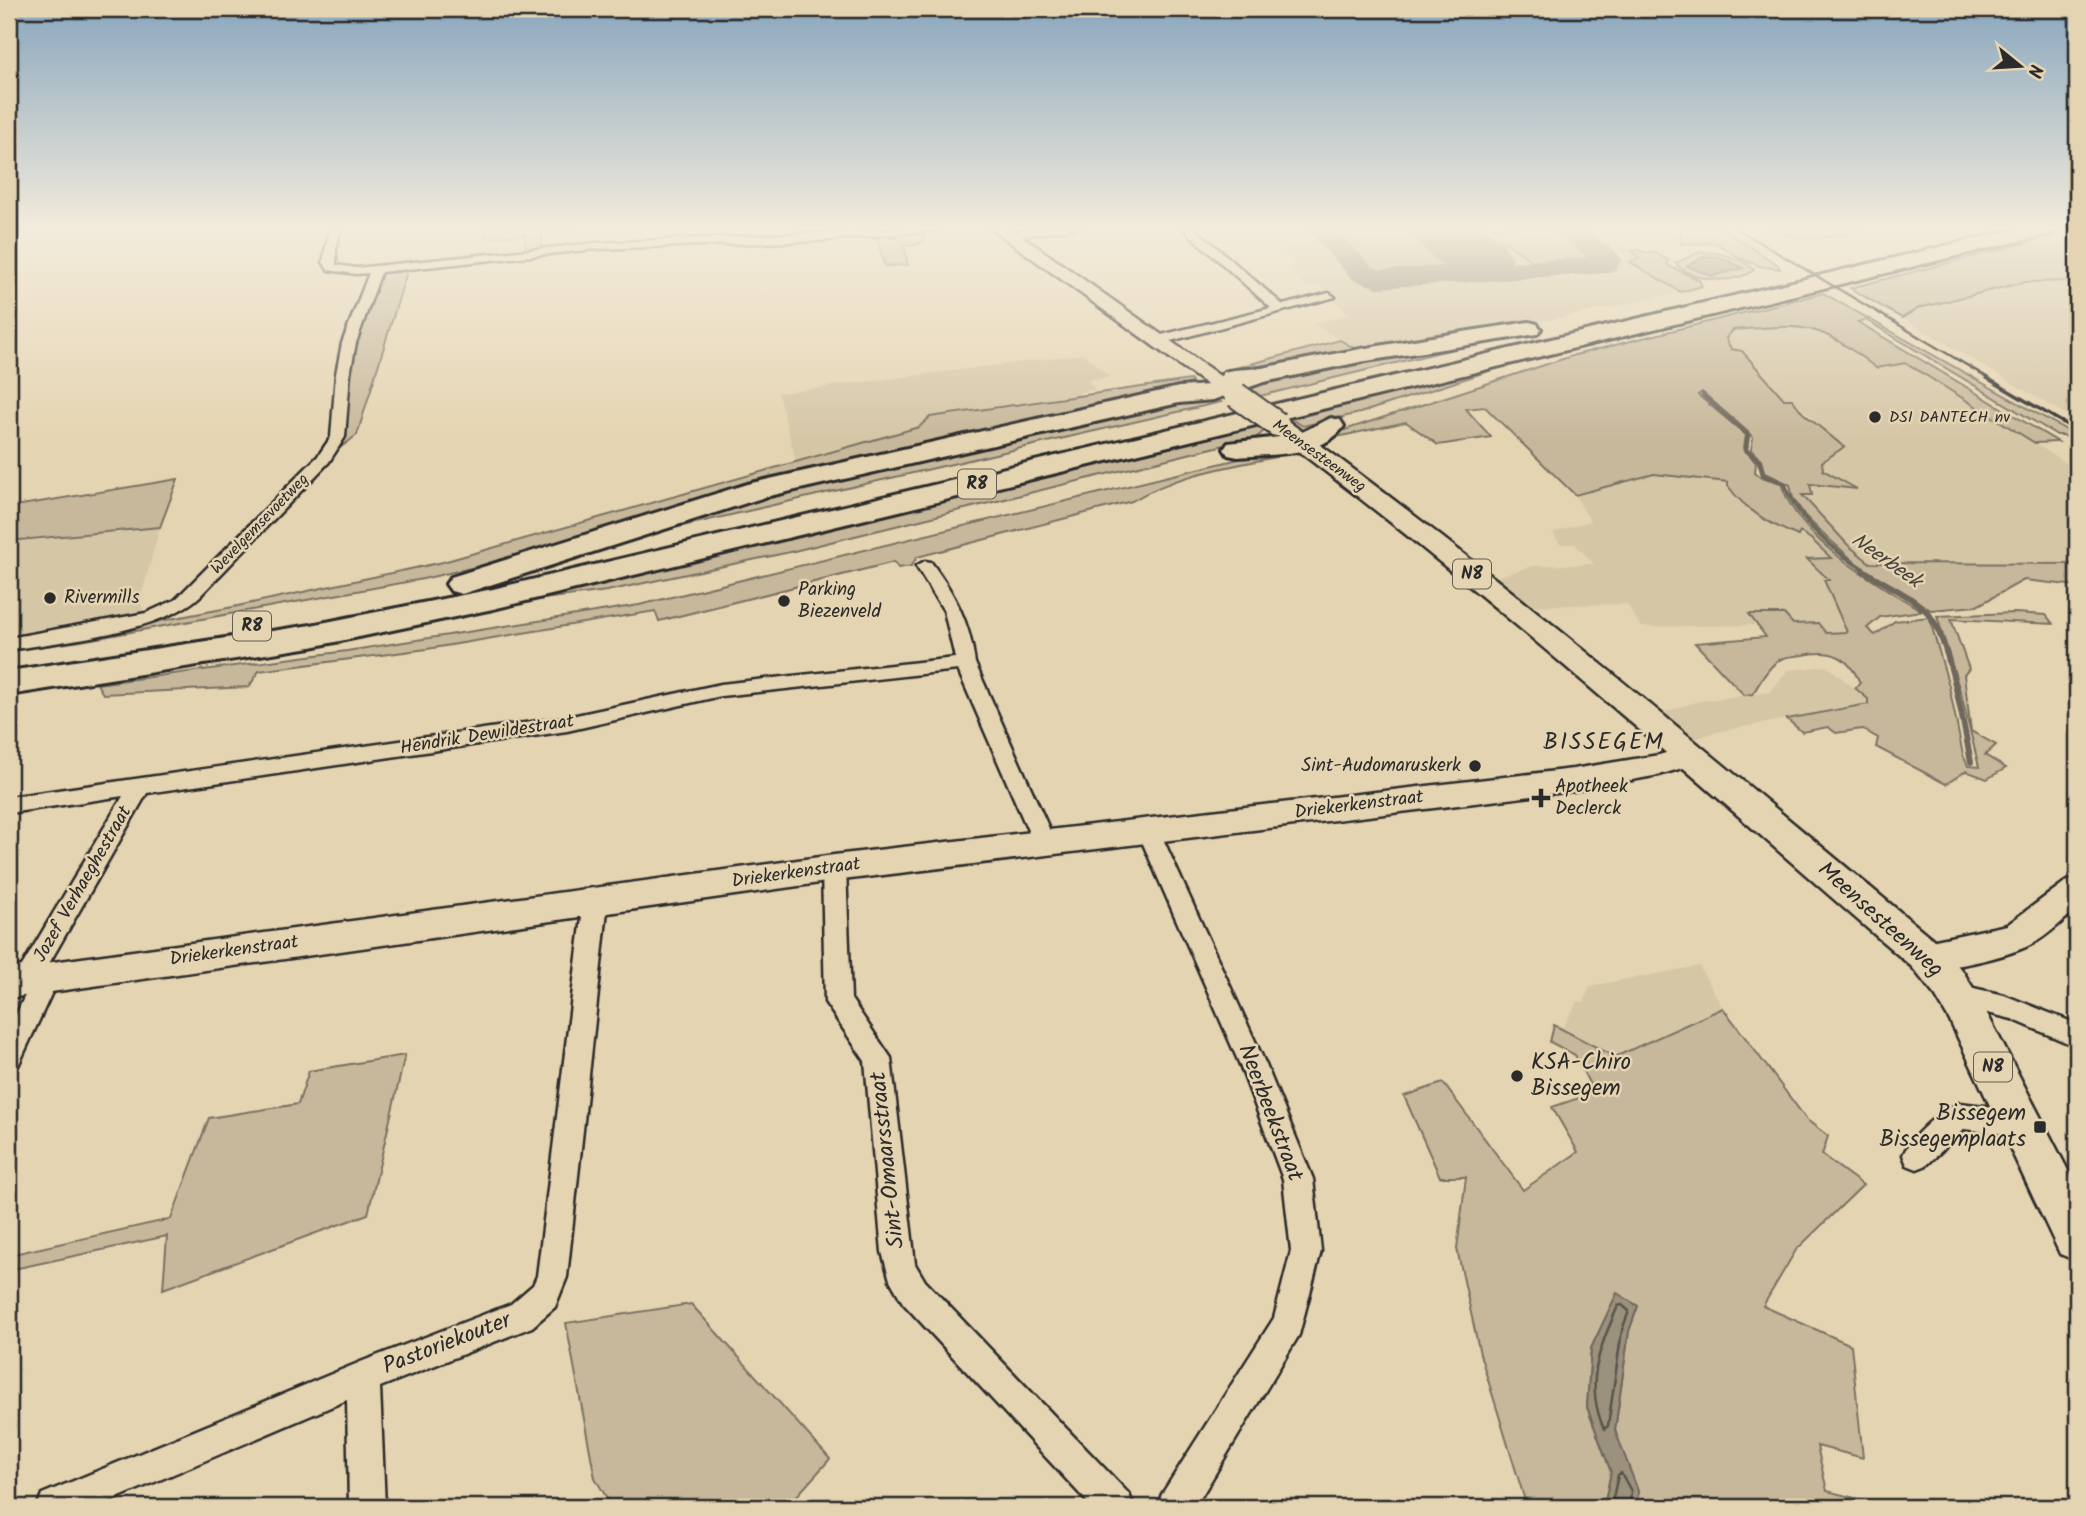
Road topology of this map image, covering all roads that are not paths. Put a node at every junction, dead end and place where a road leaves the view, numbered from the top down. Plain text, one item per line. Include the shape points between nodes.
1 (366, 298) edge
2 (1098, 298) edge
3 (1267, 298) edge
4 (1326, 298) edge
5 (1731, 298) edge
6 (1280, 309) junction
7 (1637, 320) junction
8 (1158, 340) junction
9 (1225, 387) junction
10 (1289, 433) junction
11 (925, 566) dead end
12 (440, 591) junction
13 (311, 636) junction
14 (9, 643) edge
15 (9, 662) edge
16 (965, 663) junction
17 (9, 683) edge
18 (1689, 756) junction
19 (139, 787) junction
20 (9, 806) edge
21 (1148, 830) junction
22 (1044, 842) junction
23 (834, 868) junction
24 (2077, 891) edge
25 (596, 901) junction
26 (1926, 956) junction
27 (27, 980) edge
28 (1956, 995) junction
29 (2077, 1036) edge
30 (9, 1058) edge
31 (2020, 1123) junction
32 (1917, 1155) dead end
33 (2077, 1237) edge
34 (363, 1377) junction
35 (55, 1507) edge
36 (367, 1507) edge
37 (1116, 1507) edge
38 (1175, 1507) edge

1 - 14 street, Wevelgemsevoetweg via 349,344 338,437 324,459 194,592 181,604 151,618
2 - 8 main road, Meensesteenweg / N8
3 - 6 street
4 - 6 street
5 - 7 highway, R8
6 - 8 street
7 - 9 highway via 1444,341 1258,376
7 - 10 highway via 1364,416
7 - 12 highway, R8
7 - 13 highway, R8 via 520,593
8 - 9 main road, Meensesteenweg / N8
9 - 10 main road, Meensesteenweg / N8, bridge
9 - 12 highway via 757,490
10 - 13 highway via 633,594 383,635 331,641
10 - 18 main road, Meensesteenweg / N8 via 1493,591
11 - 16 street via 953,604
12 - 15 highway, R8 via 306,617
13 - 17 highway, R8
16 - 19 street, Hendrik Dewildestraat via 721,690 567,724
16 - 22 street
18 - 21 street, Driekerkenstraat via 1585,778
18 - 26 main road, Meensesteenweg / N8
19 - 20 street, Hendrik Dewildestraat
19 - 27 street, Jozef Verhaeghestraat
21 - 22 street, Driekerkenstraat
21 - 38 street, Neerbeekstraat via 1253,1065 1298,1179 1306,1251 1288,1324
22 - 23 street, Driekerkenstraat
23 - 25 street, Driekerkenstraat
23 - 37 street, Sint-Omaarsstraat via 838,1002 878,1058 901,1269 922,1300
24 - 26 street via 2019,935
25 - 27 street, Driekerkenstraat
25 - 34 street, Pastoriekouter via 552,1277 544,1296 521,1316
26 - 28 main road, Meensesteenweg / N8
27 - 30 street, Jozef Verhaeghestraat
28 - 29 street via 1995,1001
28 - 31 main road, Meensesteenweg / N8
31 - 32 street via 1959,1116
31 - 33 main road, Meensesteenweg / N8
34 - 35 street, Pastoriekouter
34 - 36 street

